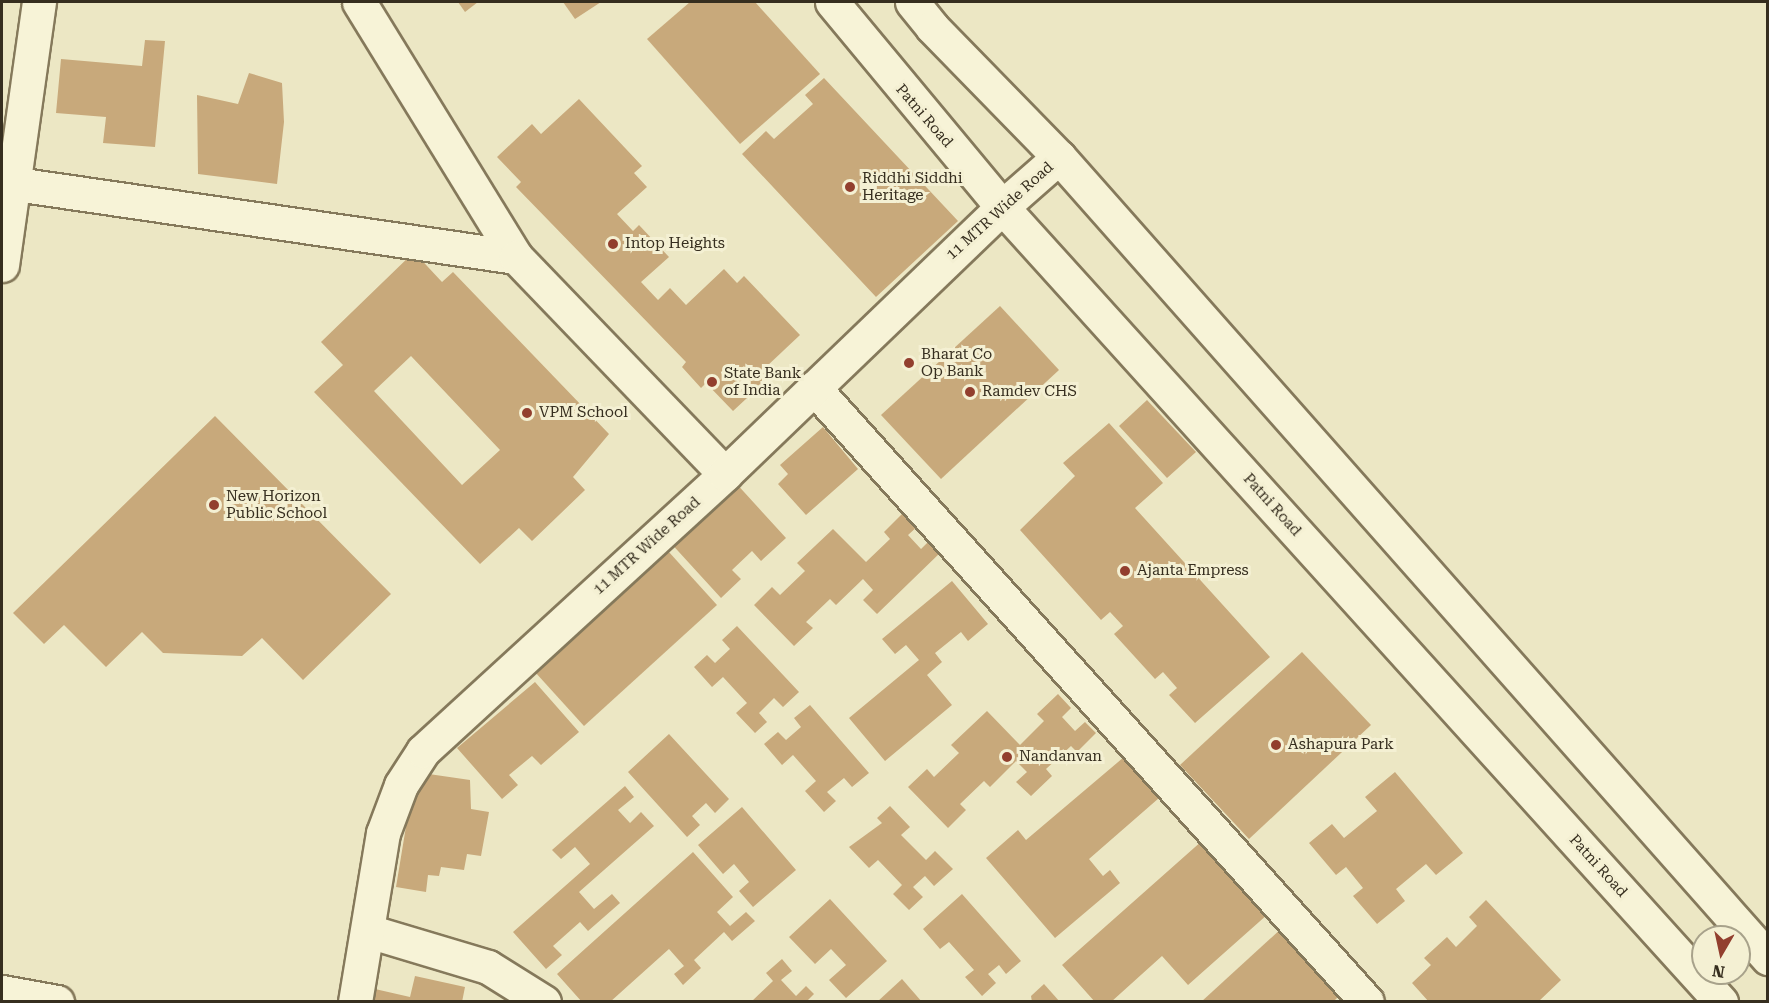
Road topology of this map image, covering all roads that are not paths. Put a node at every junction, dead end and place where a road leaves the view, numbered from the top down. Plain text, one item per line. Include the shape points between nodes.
1 (39, 2) edge
2 (359, 2) edge
3 (832, 2) edge
4 (912, 2) edge
5 (1059, 157) junction
6 (8, 183) edge
7 (1002, 207) junction
8 (516, 257) junction
9 (2, 265) edge
10 (814, 388) junction
11 (725, 474) junction
12 (368, 930) junction
13 (1767, 958) edge
14 (2, 992) edge
15 (57, 1002) edge
16 (355, 1002) edge
17 (544, 1002) edge
18 (1367, 1002) edge
19 (1721, 1002) edge

1 - 6 street
2 - 8 street
3 - 7 street, Patni Road
4 - 5 street
5 - 7 street, 11 MTR Wide Road
5 - 13 street
6 - 8 street
6 - 9 street
7 - 10 street, 11 MTR Wide Road
7 - 19 street, Patni Road
8 - 11 street
10 - 11 street, 11 MTR Wide Road
10 - 18 street
11 - 12 street, 11 MTR Wide Road via 423,752 401,785 383,833
12 - 16 street, 11 MTR Wide Road
12 - 17 street via 488,967
14 - 15 street

